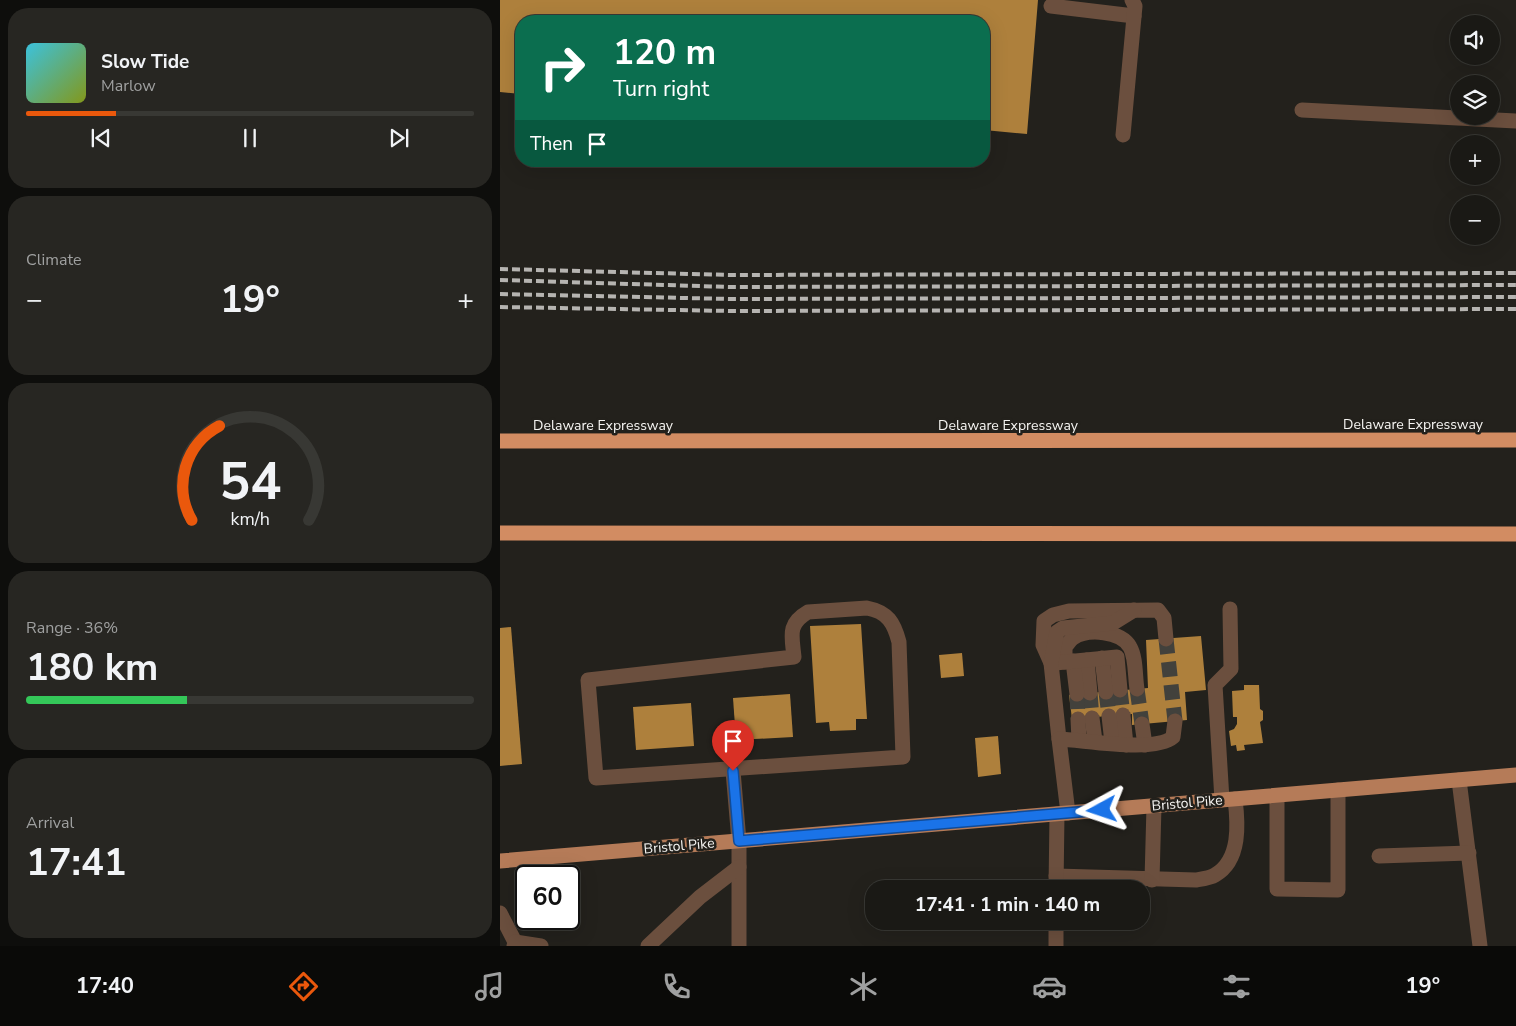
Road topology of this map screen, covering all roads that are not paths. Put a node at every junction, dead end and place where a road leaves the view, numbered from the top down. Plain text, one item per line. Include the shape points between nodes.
1 (1132, 0) edge
2 (1051, 6) dead end
3 (1134, 16) junction
4 (1302, 110) dead end
5 (1516, 121) edge
6 (1122, 135) dead end
7 (1516, 440) edge
8 (500, 441) edge
9 (500, 533) edge
10 (1516, 534) edge
11 (1230, 609) dead end
12 (1166, 639) tunnel mouth
13 (1076, 661) junction
14 (1137, 689) tunnel mouth
15 (1113, 691) tunnel mouth
16 (1083, 694) tunnel mouth
17 (1116, 716) tunnel mouth
18 (1175, 721) tunnel mouth
19 (1142, 724) tunnel mouth
20 (1059, 739) junction
21 (1079, 740) junction
22 (1095, 741) junction
23 (1119, 744) junction
24 (1145, 744) junction
25 (733, 771) junction
26 (1516, 775) edge
27 (1459, 780) junction
28 (1338, 790) junction
29 (1277, 796) junction
30 (1228, 800) junction
31 (1154, 806) junction
32 (1062, 814) junction
33 (739, 841) junction
34 (1468, 854) junction
35 (1379, 856) dead end
36 (500, 861) edge
37 (739, 867) junction
38 (1056, 880) edge
39 (1152, 880) joint
40 (500, 913) edge
41 (1056, 930) edge
42 (514, 944) edge
43 (541, 946) edge
44 (648, 946) edge
45 (739, 946) edge
46 (1056, 946) edge
47 (1480, 946) edge

1 - 3 street
2 - 3 street
3 - 6 street
4 - 5 street
7 - 8 highway, Delaware Expressway
9 - 10 highway
11 - 30 street via 1231,669 1215,685
12 - 13 street via 1162,614 1152,609 1069,611 1053,615 1044,622 1043,645
13 - 14 street via 1065,647 1074,638 1087,633 1116,634 1124,638 1131,648
13 - 15 street via 1117,657
13 - 16 street
13 - 20 street
17 - 23 street
18 - 24 street via 1173,737 1168,742
19 - 24 street
20 - 21 street
20 - 32 street
21 - 22 street
21 - 22 street via 1085,718
22 - 23 street
23 - 24 street
25 - 25 street via 596,778 588,680 794,657 794,622 808,612 867,608 887,616 894,624 899,642 903,758
25 - 33 street
26 - 27 main road, Bristol Pike
27 - 28 main road, Bristol Pike
27 - 34 street
28 - 29 main road, Bristol Pike
28 - 29 street via 1338,890 1277,889
29 - 30 main road, Bristol Pike
30 - 31 main road, Bristol Pike
30 - 39 street via 1238,823 1235,846 1228,862 1215,875 1196,880
31 - 32 main road, Bristol Pike
31 - 39 street
32 - 33 main road, Bristol Pike
32 - 38 street
33 - 36 main road, Bristol Pike
33 - 37 street
34 - 35 street
34 - 47 street
37 - 44 street via 700,897
37 - 45 street
40 - 42 street
41 - 46 street
42 - 43 street

